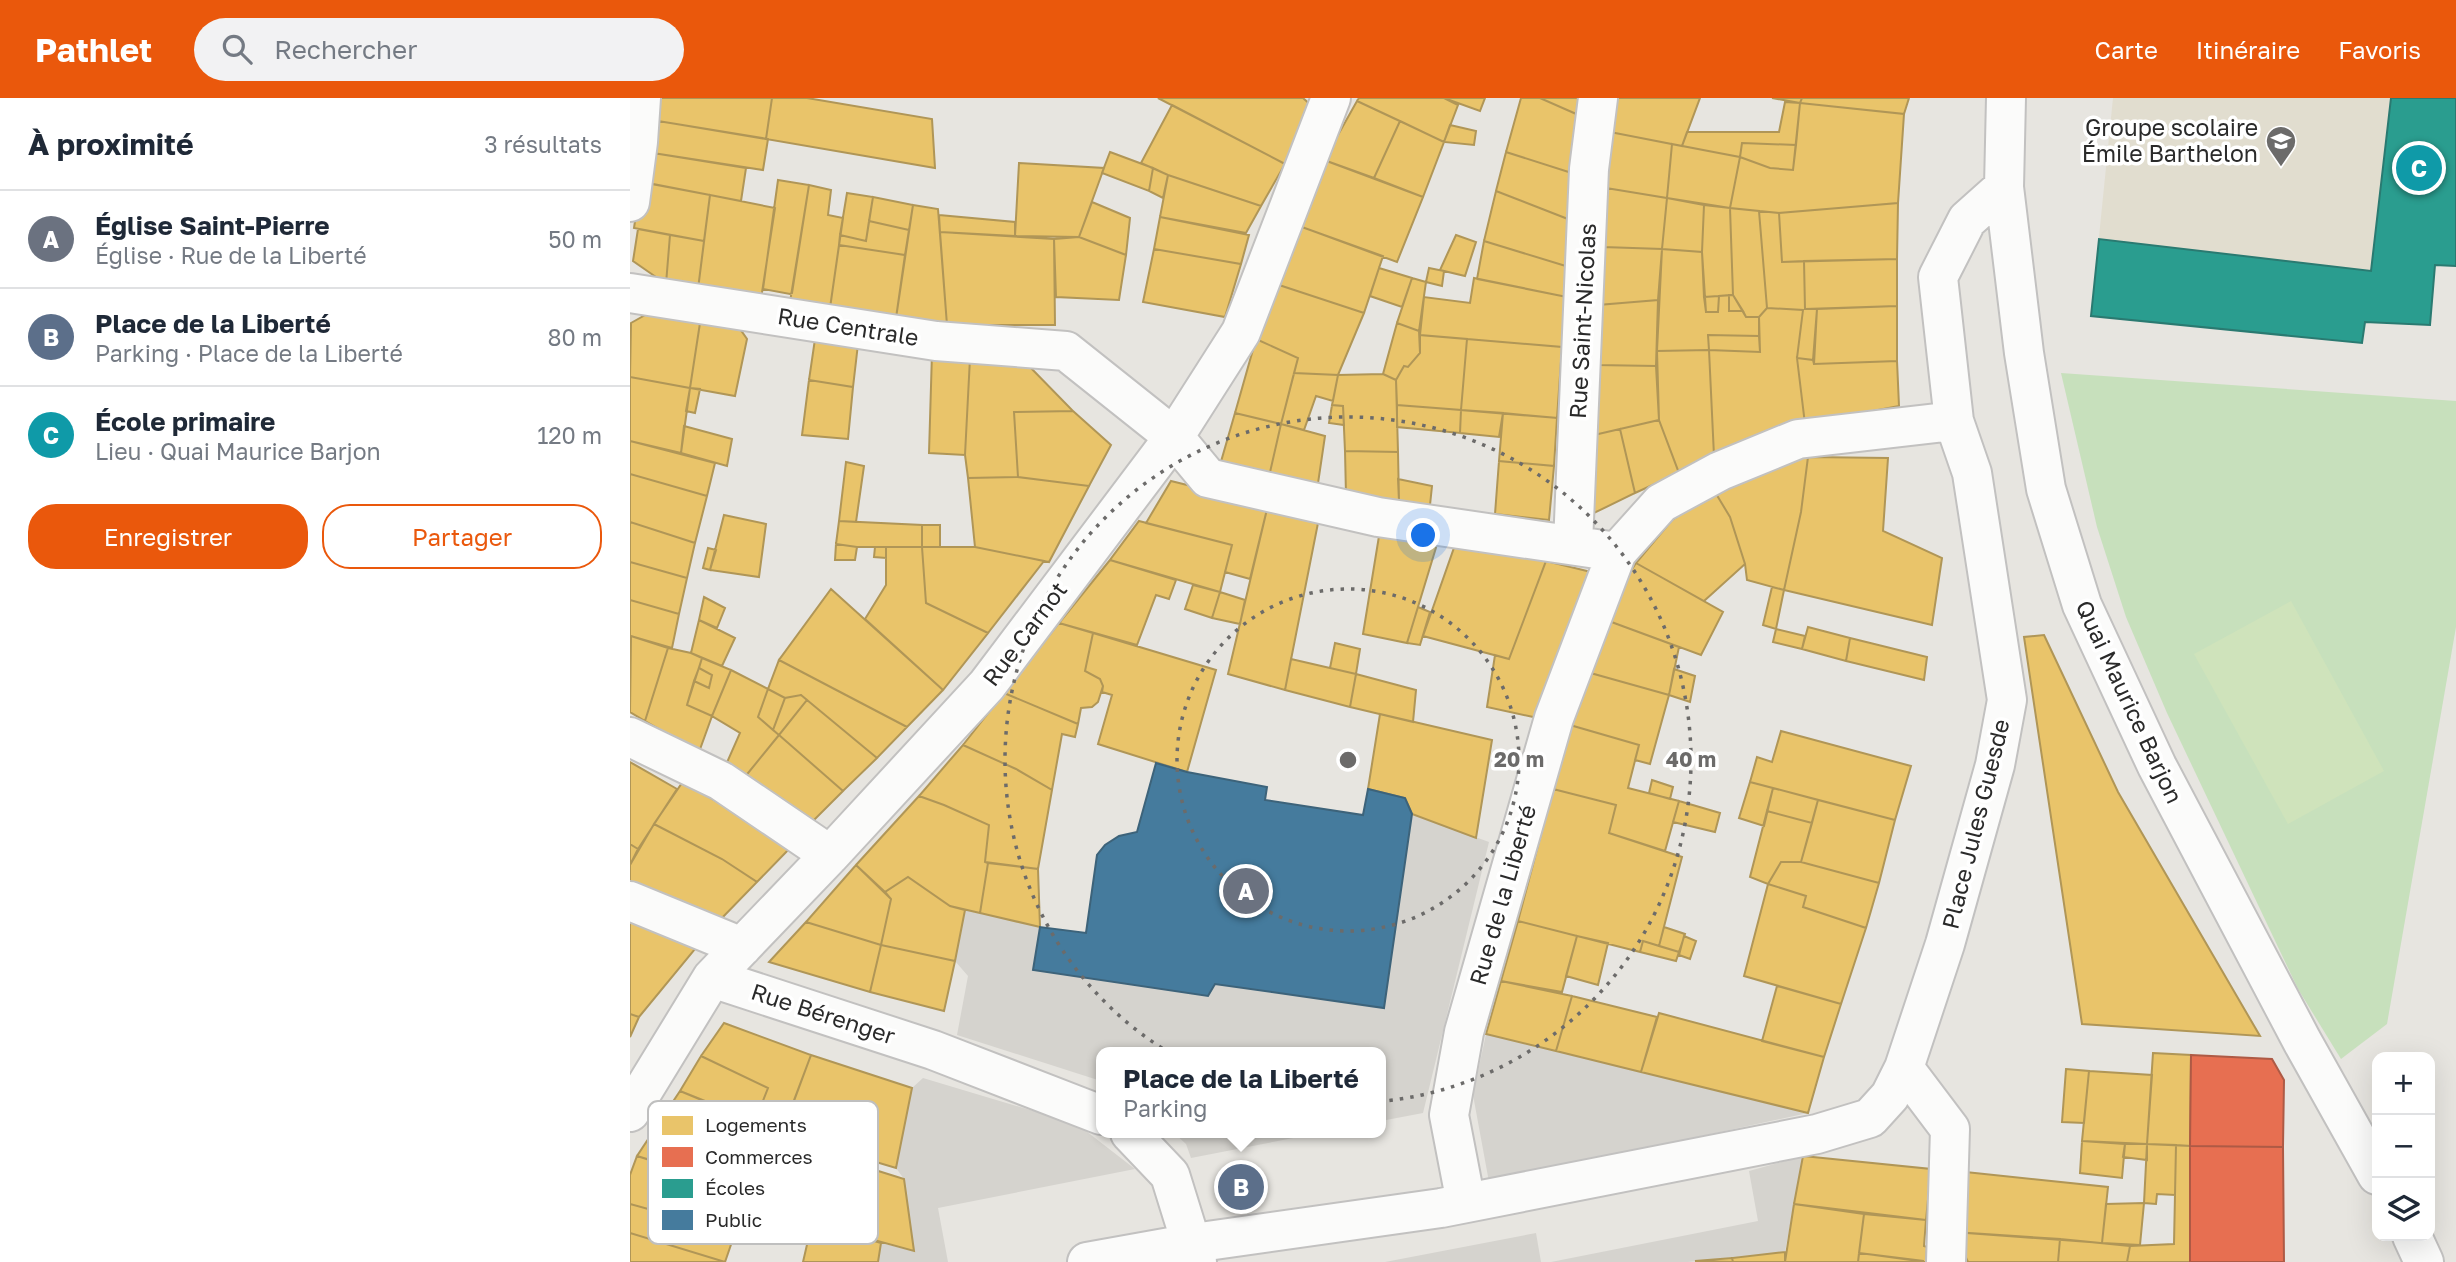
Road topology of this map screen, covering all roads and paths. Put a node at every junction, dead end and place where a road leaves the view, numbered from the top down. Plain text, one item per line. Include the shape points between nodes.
1 (641, 98) edge
2 (1331, 98) edge
3 (1598, 98) edge
4 (2006, 98) edge
5 (2004, 187) junction
6 (630, 202) edge
7 (630, 293) edge
8 (1954, 421) junction
9 (1174, 438) junction
10 (1573, 544) junction
11 (1617, 552) junction
12 (630, 737) edge
13 (830, 855) junction
14 (630, 901) edge
15 (742, 947) junction
16 (712, 978) junction
17 (1904, 1068) junction
18 (630, 1112) edge
19 (1096, 1113) edge
20 (1135, 1138) edge
21 (2372, 1166) edge
22 (1466, 1203) junction
23 (2414, 1241) edge
24 (1195, 1252) edge
25 (1087, 1262) edge
26 (1946, 1262) edge
27 (2424, 1262) edge

1 - 6 street
2 - 9 street, Rue Carnot via 1241,332
3 - 10 street, Rue Saint-Nicolas via 1589,169
4 - 5 street, Quai Maurice Barjon
5 - 8 street, Place Jules Guesde via 1966,220 1938,277
5 - 21 street, Quai Maurice Barjon via 2046,489 2082,605 2157,766
7 - 9 street, Rue Centrale via 936,341 1066,351
8 - 11 street, Rue de la Liberté via 1798,439 1720,471 1661,503
8 - 17 street, Place Jules Guesde via 1972,473 2007,700 1995,765 1945,944
9 - 10 street via 1208,478 1378,517
9 - 13 street, Rue Carnot via 987,685
10 - 11 street
11 - 22 street, Rue de la Liberté via 1554,718 1464,1032 1449,1115
12 - 13 street via 721,781
13 - 15 street, Rue Carnot
14 - 15 street
15 - 16 street, Rue Carnot
16 - 18 street, Rue Carnot
16 - 19 street, Rue Bérenger via 933,1050
17 - 22 street, Place Jules Guesde via 1890,1096 1870,1118 1817,1134
17 - 26 street via 1950,1129
20 - 24 street via 1170,1175
22 - 24 street, Place Jules Guesde
23 - 27 street
24 - 25 street, Place Jules Guesde

